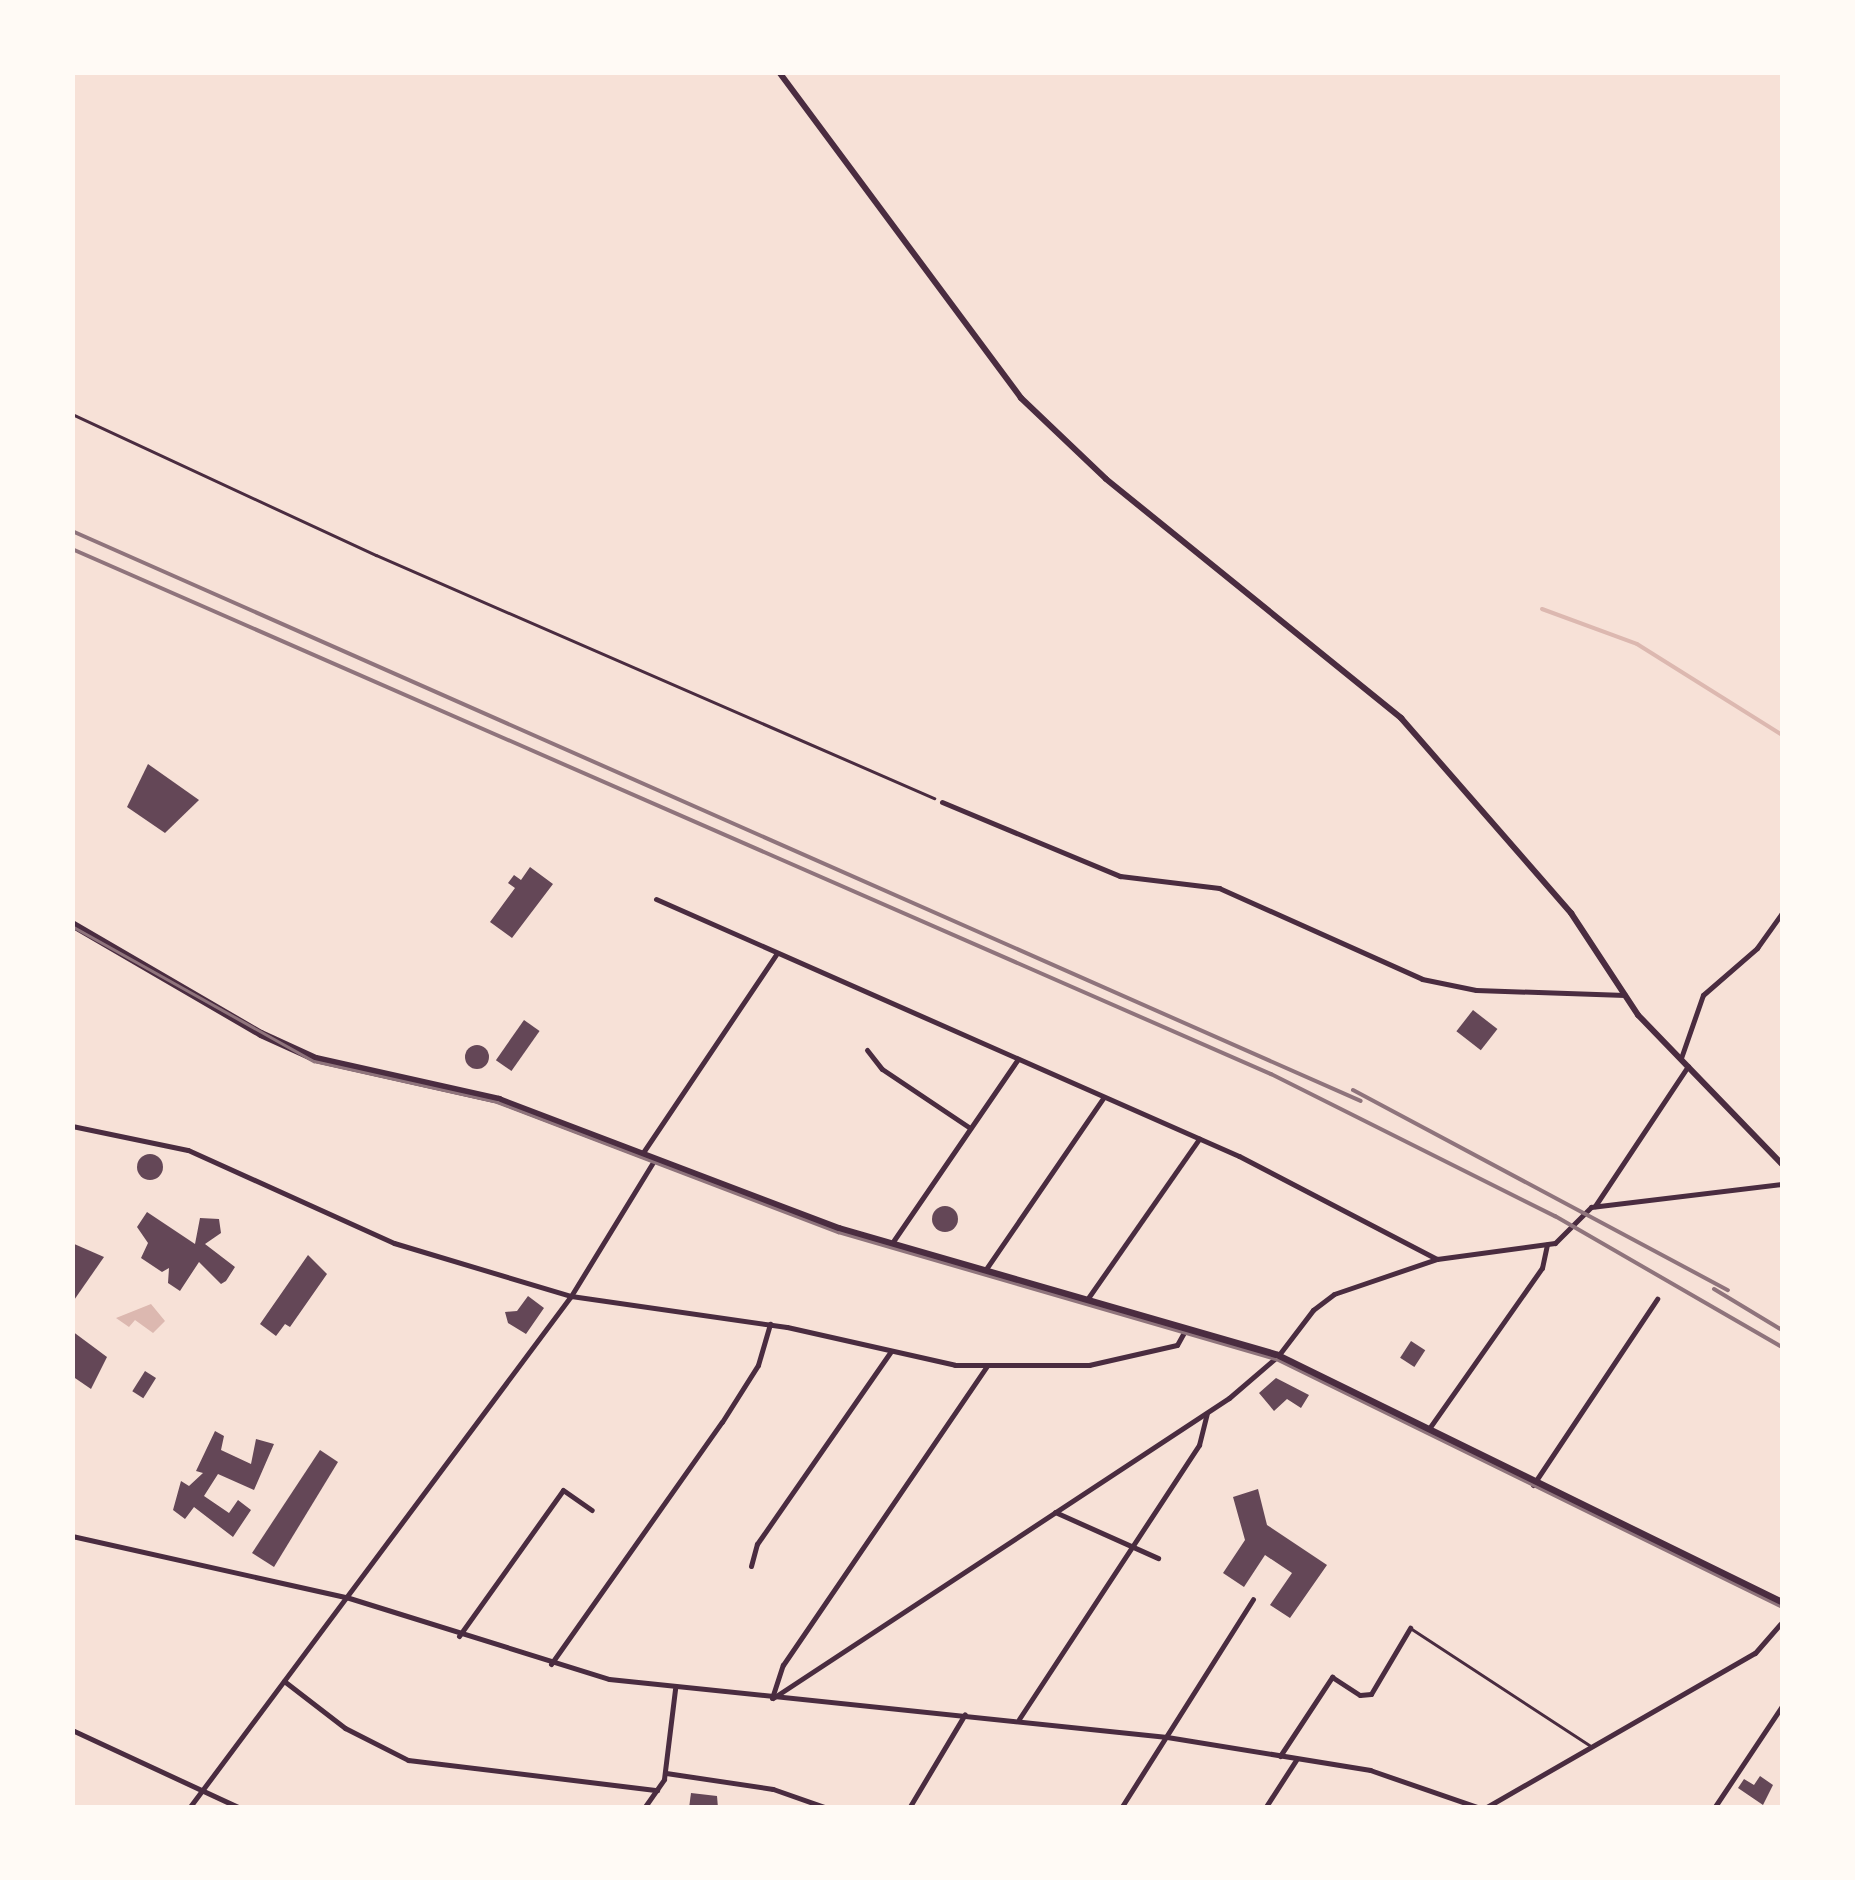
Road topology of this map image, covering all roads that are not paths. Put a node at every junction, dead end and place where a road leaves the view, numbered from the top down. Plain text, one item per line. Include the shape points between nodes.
1 (779, 72) edge
2 (942, 802) road end
3 (656, 899) dead end
4 (1782, 913) edge
5 (72, 924) edge
6 (777, 953) junction
7 (1625, 995) junction
8 (867, 1050) dead end
9 (1681, 1058) junction
10 (1018, 1059) junction
11 (1688, 1066) junction
12 (1104, 1097) junction
13 (72, 1126) edge
14 (970, 1128) junction
15 (1199, 1139) junction
16 (642, 1154) junction
17 (655, 1159) junction
18 (1782, 1164) edge
19 (1782, 1184) edge
20 (1595, 1206) junction
21 (890, 1245) junction
22 (1547, 1245) junction
23 (1437, 1259) junction
24 (984, 1272) junction
25 (571, 1296) junction
26 (1658, 1299) dead end
27 (1086, 1301) junction
28 (770, 1324) junction
29 (1186, 1329) junction
30 (891, 1351) junction
31 (1278, 1356) junction
32 (987, 1366) junction
33 (1207, 1414) junction
34 (1426, 1432) junction
35 (1533, 1485) junction
36 (592, 1510) dead end
37 (1055, 1512) junction
38 (72, 1536) edge
39 (1131, 1546) junction
40 (1158, 1558) dead end
41 (752, 1566) dead end
42 (346, 1597) junction
43 (1253, 1599) dead end
44 (1782, 1604) edge
45 (1782, 1622) edge
46 (1410, 1628) joint
47 (459, 1636) junction
48 (551, 1664) junction
49 (284, 1680) junction
50 (675, 1689) junction
51 (772, 1698) junction
52 (1782, 1706) edge
53 (965, 1714) junction
54 (1019, 1720) junction
55 (72, 1730) edge
56 (1167, 1736) junction
57 (1590, 1746) junction
58 (1280, 1756) junction
59 (1297, 1758) junction
60 (666, 1774) junction
61 (202, 1789) junction
62 (658, 1790) junction
63 (189, 1808) edge
64 (240, 1808) edge
65 (644, 1808) edge
66 (827, 1808) edge
67 (909, 1808) edge
68 (1120, 1808) edge
69 (1265, 1808) edge
70 (1483, 1808) edge
71 (1714, 1808) edge

1 - 7 street via 1021,398 1106,479 1402,718 1571,912
2 - 7 street via 1120,876 1219,888 1422,979 1476,990
3 - 6 street
4 - 9 street via 1758,948 1703,996
5 - 16 main road via 292,1050 341,1067 499,1100
6 - 10 street
6 - 16 street
7 - 9 street
8 - 14 street via 882,1070
9 - 11 street
10 - 12 street
10 - 14 street
11 - 18 street
11 - 20 street
12 - 15 street
12 - 24 street
13 - 25 street via 188,1150 394,1243
14 - 21 street
15 - 23 street
15 - 27 street
16 - 17 main road
17 - 21 main road
17 - 25 street
19 - 20 street
20 - 22 street
21 - 24 main road
22 - 23 street
22 - 34 street via 1546,1261
23 - 31 street via 1334,1294
24 - 27 main road
25 - 28 street
25 - 42 street
26 - 35 street
27 - 29 main road
28 - 30 street
28 - 48 street via 758,1365 722,1422
29 - 31 main road
29 - 32 street via 1177,1345 1126,1359 1074,1367
30 - 32 street
30 - 41 street via 757,1544
31 - 33 street
31 - 34 main road
32 - 51 street via 783,1665
33 - 37 street
33 - 39 street via 1199,1445
34 - 35 main road
35 - 44 main road
36 - 47 street via 563,1490
37 - 39 street
37 - 51 street
38 - 42 street
39 - 40 street
39 - 54 street
42 - 47 street
42 - 49 street
43 - 56 street
45 - 57 street via 1761,1649
46 - 57 lane
46 - 58 street via 1371,1694 1360,1695 1332,1677
47 - 48 street
48 - 50 street
49 - 61 street
49 - 62 street via 346,1728 408,1760
50 - 51 street
50 - 60 street
51 - 53 street
52 - 71 street
53 - 54 street
53 - 67 street
54 - 56 street
55 - 61 street
56 - 58 street
56 - 68 street
57 - 70 street
58 - 59 street
59 - 69 street
59 - 70 street via 1370,1770
60 - 62 street
60 - 66 street via 773,1789
61 - 63 street
61 - 64 street
62 - 65 street

